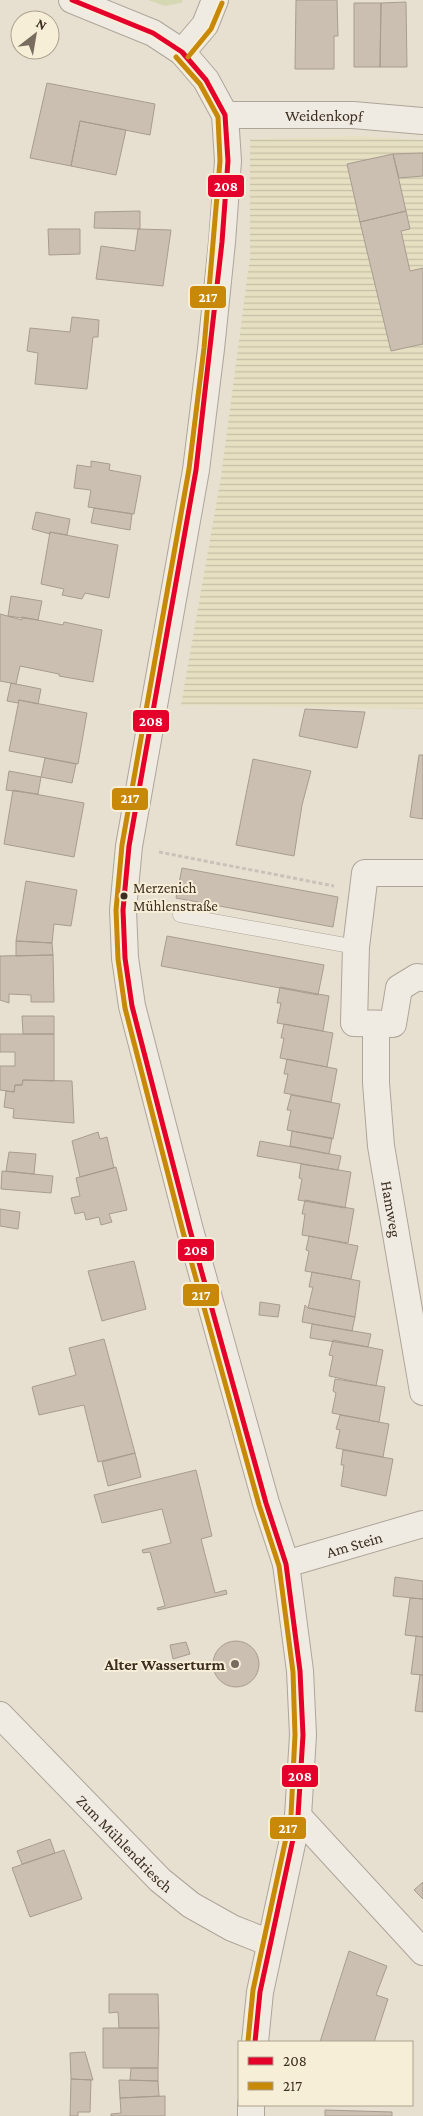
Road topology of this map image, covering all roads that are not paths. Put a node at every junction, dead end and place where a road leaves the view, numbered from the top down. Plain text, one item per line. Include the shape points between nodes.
1 (72, 0) edge
2 (216, 0) edge
3 (97, 6) edge
4 (182, 52) junction
5 (225, 115) junction
6 (423, 122) edge
7 (423, 873) edge
8 (180, 915) dead end
9 (356, 947) junction
10 (423, 978) edge
11 (376, 1024) junction
12 (423, 1392) edge
13 (423, 1524) edge
14 (286, 1564) junction
15 (0, 1715) edge
16 (298, 1816) junction
17 (270, 1943) junction
18 (423, 1952) edge
19 (255, 2041) edge

1 - 3 street
2 - 4 street via 205,25
3 - 4 street via 153,33
4 - 5 street via 206,80
5 - 6 street, Weidenkopf via 353,115
5 - 14 street via 228,161 211,349 196,470 129,846 123,910 125,958 132,1006 190,1230
7 - 9 street via 365,873
8 - 9 lane
9 - 11 street via 354,1023
10 - 11 street via 417,977 399,988 393,1024
11 - 12 street, Hamweg via 381,1146
13 - 14 street, Am Stein
14 - 16 street via 300,1671 302,1735
15 - 17 street, Zum Mühlendriesch via 160,1880 215,1919
16 - 17 street
16 - 18 street
17 - 19 street via 260,1992

